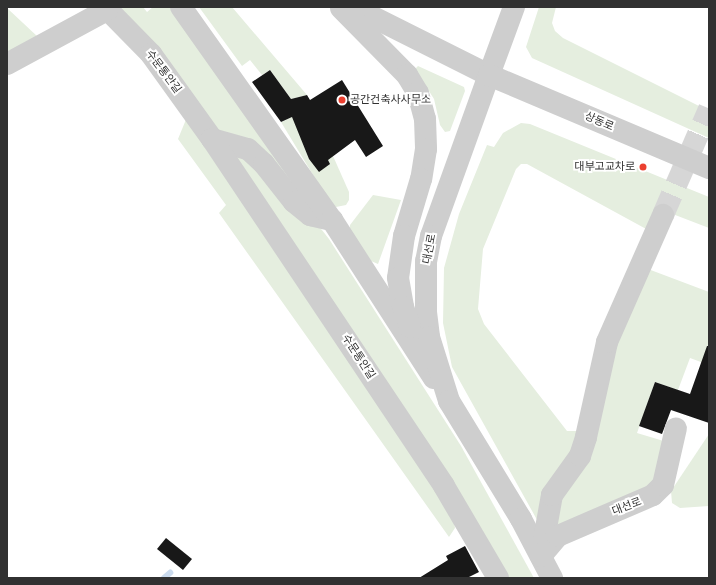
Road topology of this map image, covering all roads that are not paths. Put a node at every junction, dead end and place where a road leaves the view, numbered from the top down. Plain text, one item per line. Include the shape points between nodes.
1 (181, 7) edge
2 (340, 7) edge
3 (353, 7) edge
4 (514, 7) edge
5 (106, 9) edge
6 (7, 64) edge
7 (489, 75) junction
8 (212, 139) junction
9 (709, 168) edge
10 (663, 215) tunnel mouth
11 (332, 220) junction
12 (449, 401) junction
13 (676, 428) dead end
14 (541, 556) junction
15 (498, 578) edge
16 (552, 578) edge

1 - 11 street
2 - 12 street via 407,74 418,92 426,119 426,148 421,179 404,236 398,278 403,307 414,338
3 - 7 street
4 - 7 street, 대선로
5 - 6 street, 수문통안길
5 - 8 street, 수문통안길 via 151,54
7 - 9 street, 상동로
7 - 12 street, 대선로 via 452,172 431,236 426,261 426,312 429,337
8 - 11 street via 248,149 304,211
8 - 15 street, 수문통안길 via 444,486
10 - 14 street via 607,342 580,456 552,495
11 - 12 street
12 - 14 street, 대선로
13 - 14 street, 대선로 via 663,485 653,495 558,536
14 - 16 street, 대선로

